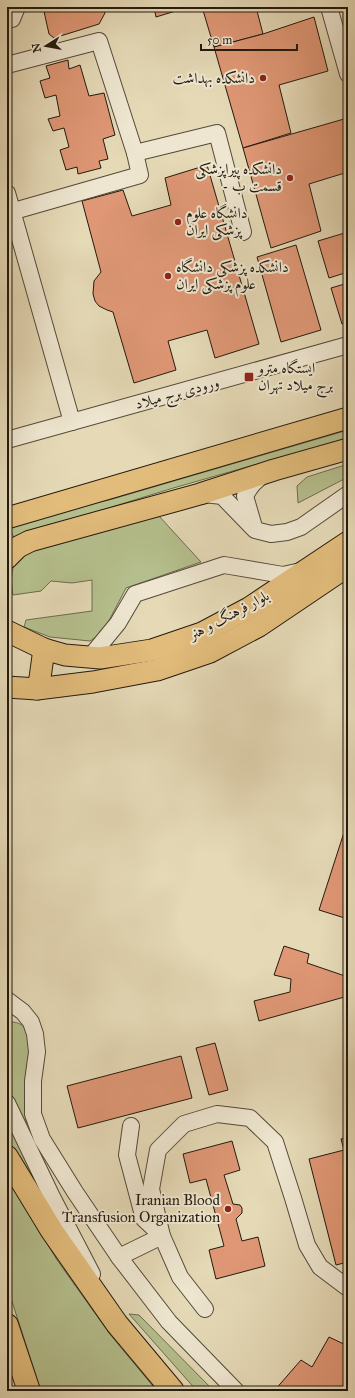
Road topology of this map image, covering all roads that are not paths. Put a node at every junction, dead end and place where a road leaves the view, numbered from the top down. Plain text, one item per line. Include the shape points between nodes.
1 (17, 7) edge
2 (329, 7) edge
3 (7, 20) edge
4 (7, 65) edge
5 (348, 74) edge
6 (134, 153) junction
7 (7, 193) edge
8 (10, 212) edge
9 (243, 232) dead end
10 (348, 345) edge
11 (348, 418) edge
12 (72, 422) junction
13 (7, 440) edge
14 (348, 449) edge
15 (274, 470) junction
16 (200, 494) junction
17 (348, 494) edge
18 (7, 518) edge
19 (255, 530) junction
20 (348, 542) edge
21 (7, 558) edge
22 (348, 566) edge
23 (305, 571) junction
24 (7, 631) edge
25 (44, 649) junction
26 (95, 657) junction
27 (93, 682) junction
28 (7, 687) edge
29 (37, 689) junction
30 (7, 1000) edge
31 (7, 1016) edge
32 (31, 1022) junction
33 (7, 1103) edge
34 (131, 1126) dead end
35 (7, 1157) edge
36 (162, 1236) junction
37 (119, 1257) junction
38 (348, 1288) edge
39 (204, 1309) dead end
40 (117, 1324) junction
41 (7, 1325) edge
42 (29, 1391) edge
43 (173, 1391) edge
44 (236, 1391) edge

1 - 3 street via 12,19
2 - 5 street
4 - 6 street via 99,41
6 - 8 street via 140,175
6 - 9 street via 218,134
7 - 8 street
8 - 12 street
10 - 12 street, ورودی برج میلاد
11 - 18 main road
12 - 13 street, ورودی برج میلاد
14 - 15 main road
15 - 16 main road
15 - 19 street via 257,479 245,496
16 - 19 street via 222,496
16 - 21 main road via 30,540
17 - 19 street via 301,527 271,534
20 - 23 main road, بلوار فرهنگ و هنر
22 - 27 main road, بلوار فرهنگ و هنر via 259,626 210,652 157,670
23 - 26 main road, بلوار فرهنگ و هنر via 248,608 202,633 152,650
23 - 26 street via 283,575 224,565 135,594
24 - 25 main road, بلوار فرهنگ و هنر
25 - 26 main road, بلوار فرهنگ و هنر via 66,655
25 - 29 main road
26 - 27 main road via 86,671 87,677
27 - 29 main road, بلوار فرهنگ و هنر
28 - 29 main road, بلوار فرهنگ و هنر
30 - 32 street
31 - 32 street
32 - 37 street via 37,1052 32,1081 33,1114 42,1139
33 - 40 street
34 - 36 street via 127,1155 142,1212 144,1219
35 - 40 highway via 52,1231
36 - 37 street
36 - 38 street via 151,1189 158,1150 184,1124 217,1114 250,1118 275,1142 307,1245 320,1267
36 - 39 street via 180,1277
37 - 44 street via 169,1322
40 - 43 highway
41 - 42 highway

